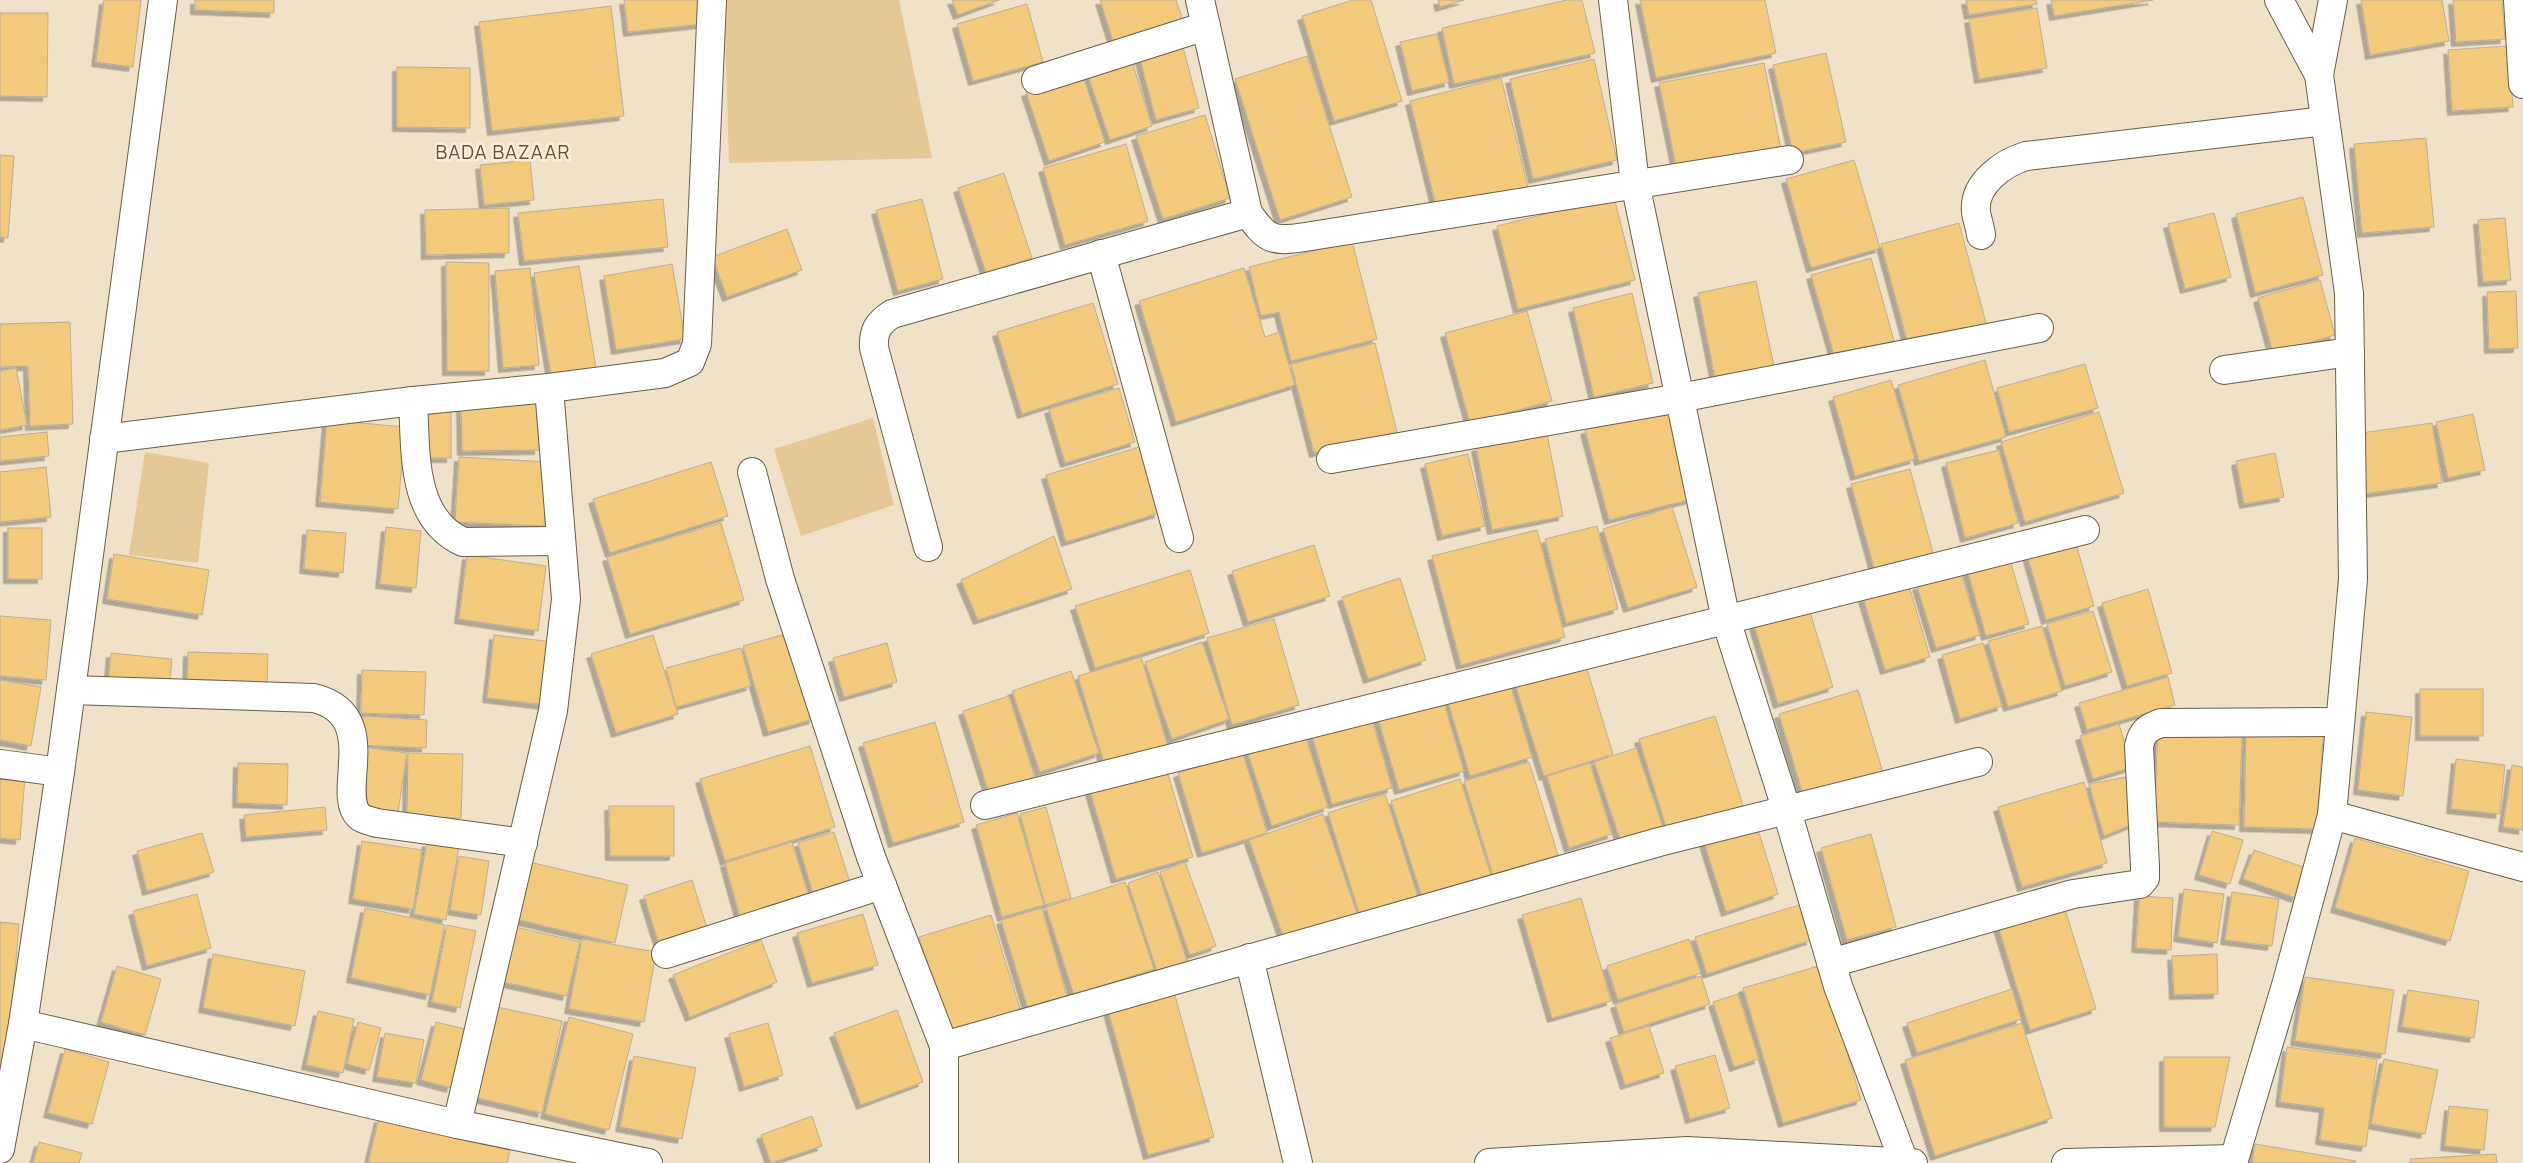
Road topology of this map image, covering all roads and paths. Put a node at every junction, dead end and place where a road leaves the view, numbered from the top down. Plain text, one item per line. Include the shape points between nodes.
1 (163, 0) edge
2 (712, 0) edge
3 (1200, 0) edge
4 (1613, 0) edge
5 (2279, 0) edge
6 (2333, 0) edge
7 (2518, 0) edge
8 (1206, 26) junction
9 (2318, 75) junction
10 (1036, 80) dead end
11 (2523, 84) edge
12 (2325, 120) junction
13 (1789, 160) dead end
14 (1635, 183) junction
15 (1248, 213) junction
16 (1981, 235) dead end
17 (1101, 254) junction
18 (2039, 328) dead end
19 (2350, 352) junction
20 (2224, 370) dead end
21 (549, 388) junction
22 (1680, 398) junction
23 (413, 401) junction
24 (104, 439) junction
25 (1331, 459) dead end
26 (752, 472) dead end
27 (2085, 530) dead end
28 (1179, 538) dead end
29 (561, 541) junction
30 (928, 547) dead end
31 (1726, 620) junction
32 (71, 690) junction
33 (2340, 722) junction
34 (1978, 762) dead end
35 (0, 764) edge
36 (60, 772) junction
37 (985, 805) dead end
38 (1786, 811) junction
39 (2332, 815) junction
40 (523, 843) junction
41 (2523, 867) edge
42 (882, 885) junction
43 (666, 954) dead end
44 (1249, 958) junction
45 (1831, 963) junction
46 (23, 1024) junction
47 (944, 1046) junction
48 (7, 1078) edge
49 (457, 1124) junction
50 (0, 1149) edge
51 (2233, 1161) edge
52 (1904, 1162) edge
53 (648, 1163) edge
54 (944, 1163) edge
55 (1298, 1163) edge
56 (1489, 1163) edge
57 (1913, 1163) edge
58 (2066, 1163) edge

1 - 24 street
2 - 21 street via 697,344 690,362 665,373
3 - 8 street
4 - 14 street
5 - 9 street
6 - 9 street
7 - 11 street
8 - 10 street
8 - 15 street
9 - 12 street
12 - 16 street via 2012,160 1982,186 1975,210
12 - 19 street via 2349,293
13 - 14 street
14 - 15 street via 1287,240 1262,233
14 - 22 street
15 - 17 street
17 - 28 street
17 - 30 street via 892,314 882,320 873,333 874,348
18 - 22 street
19 - 20 street
19 - 33 street via 2353,579
21 - 23 street
21 - 29 street
22 - 25 street
22 - 31 street
23 - 24 street
23 - 29 street via 418,476 424,498 436,521 450,536 463,542
24 - 32 street
26 - 42 street via 780,579
27 - 31 street
29 - 40 street via 566,599 553,711
31 - 37 street
31 - 38 street
32 - 36 street
32 - 40 street via 314,698 328,702 346,721 352,736 355,758 351,804 360,818
33 - 39 street
33 - 45 street via 2161,724 2151,727 2142,734 2139,746 2146,867 2145,878 2140,884 2073,894
34 - 38 street
35 - 36 street
36 - 46 street
38 - 44 street via 1649,845
38 - 45 street
39 - 41 street
39 - 51 street via 2287,982
40 - 49 street
42 - 43 street
42 - 47 street
44 - 47 street
44 - 55 street
45 - 52 street
46 - 48 street
46 - 49 street
47 - 54 street
48 - 50 street
49 - 53 street
51 - 58 street
52 - 56 street via 1687,1151
52 - 57 street

